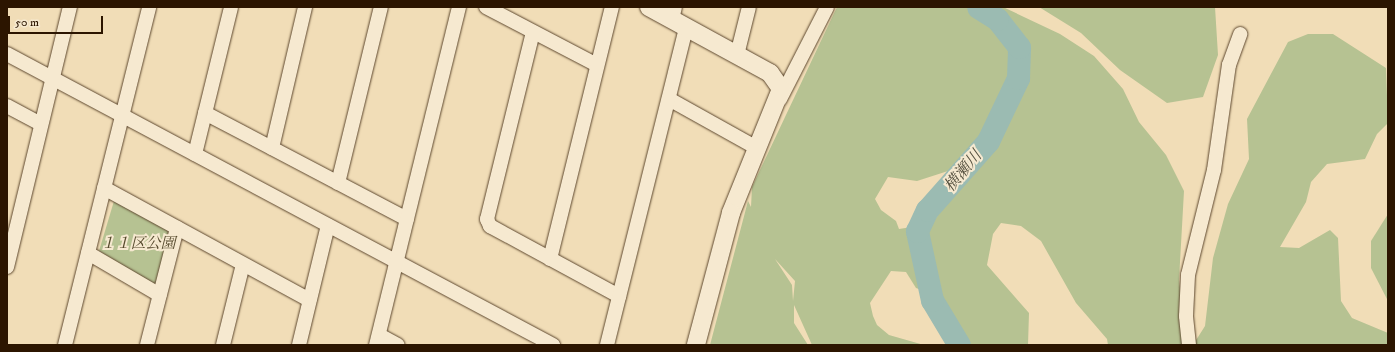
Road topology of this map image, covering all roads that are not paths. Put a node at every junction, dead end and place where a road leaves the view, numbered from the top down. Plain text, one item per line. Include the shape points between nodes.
1 (70, 7) edge
2 (149, 7) edge
3 (231, 7) edge
4 (305, 7) edge
5 (381, 7) edge
6 (459, 7) edge
7 (486, 7) edge
8 (612, 7) edge
9 (649, 7) edge
10 (749, 7) edge
11 (827, 7) edge
12 (678, 18) edge
13 (533, 32) junction
14 (1240, 34) dead end
15 (7, 54) edge
16 (737, 55) junction
17 (597, 66) junction
18 (52, 78) junction
19 (669, 99) junction
20 (779, 100) junction
21 (7, 106) edge
22 (205, 113) junction
23 (122, 115) junction
24 (41, 124) junction
25 (272, 148) junction
26 (757, 148) junction
27 (195, 154) junction
28 (338, 183) junction
29 (104, 188) junction
30 (407, 220) junction
31 (328, 225) junction
32 (177, 228) junction
33 (88, 253) junction
34 (550, 259) junction
35 (397, 262) junction
36 (243, 264) junction
37 (7, 267) edge
38 (160, 295) junction
39 (619, 296) junction
40 (309, 300) junction
41 (377, 340) edge
42 (65, 345) edge
43 (147, 345) edge
44 (223, 345) edge
45 (299, 345) edge
46 (398, 345) edge
47 (553, 345) edge
48 (607, 345) edge
49 (696, 345) edge
50 (1189, 345) edge

1 - 18 street
2 - 23 street
3 - 22 street
4 - 25 street
5 - 28 street
6 - 30 street
7 - 13 street
8 - 17 street
9 - 12 street
10 - 16 street
11 - 20 street
12 - 16 street
12 - 19 street
13 - 17 street
13 - 34 street via 487,219 490,226
14 - 50 street via 1229,65 1214,170 1188,274 1186,308
15 - 18 street
16 - 20 street via 775,76 781,89
17 - 34 street
18 - 23 street
18 - 24 street
19 - 26 street
19 - 39 street
20 - 26 street
21 - 24 street
22 - 25 street
22 - 27 street
23 - 27 street
23 - 29 street
24 - 37 street
25 - 28 street
26 - 49 street via 731,213
27 - 31 street
28 - 30 street
29 - 32 street
29 - 33 street
30 - 35 street
31 - 35 street
31 - 40 street
32 - 36 street
32 - 38 street
33 - 38 street
33 - 42 street
34 - 39 street
35 - 41 street
35 - 47 street
36 - 40 street
36 - 44 street
38 - 43 street
39 - 48 street
40 - 45 street
41 - 46 street

